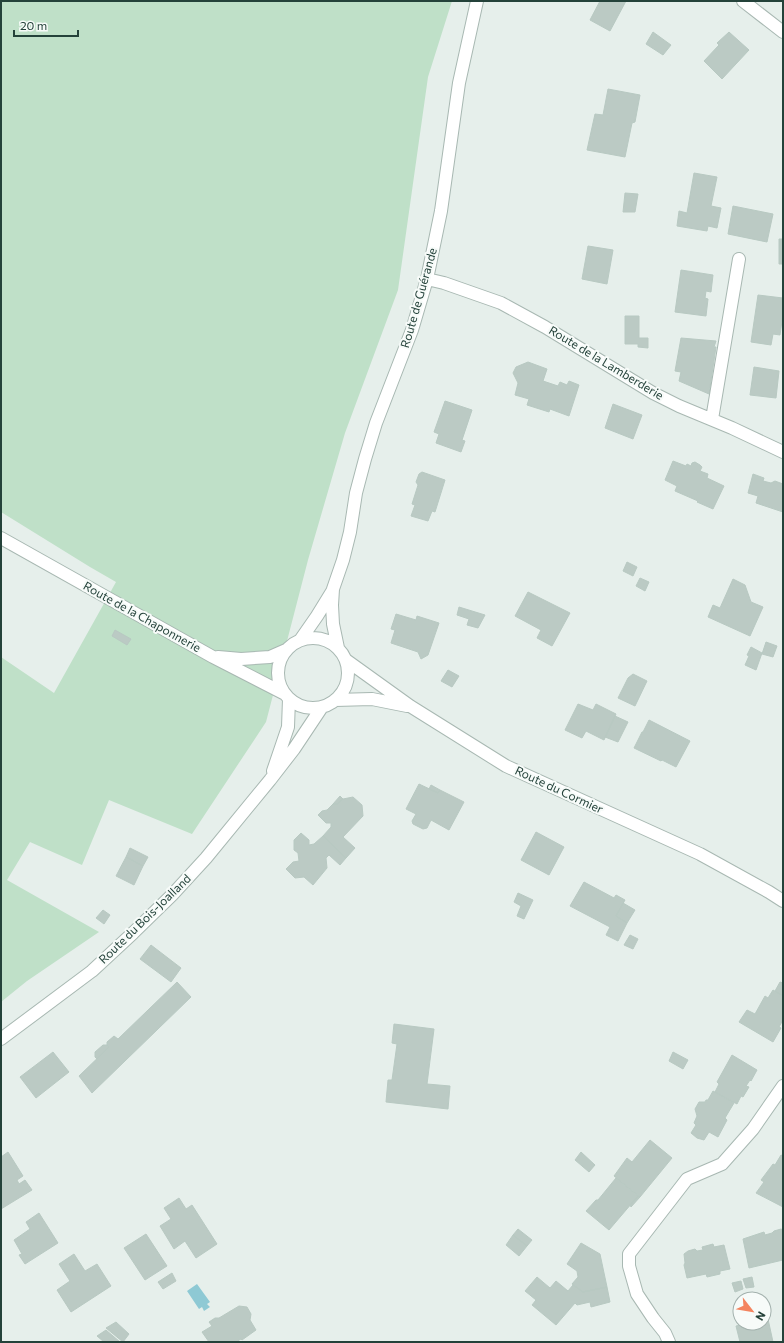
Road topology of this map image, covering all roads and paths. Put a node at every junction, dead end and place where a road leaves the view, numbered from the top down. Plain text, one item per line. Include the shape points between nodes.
1 (476, 1) edge
2 (743, 1) edge
3 (783, 32) edge
4 (739, 259) dead end
5 (427, 279) junction
6 (712, 419) junction
7 (783, 452) edge
8 (1, 538) edge
9 (333, 589) junction
10 (301, 640) junction
11 (338, 648) junction
12 (286, 650) junction
13 (213, 656) junction
14 (346, 660) junction
15 (287, 696) junction
16 (335, 700) junction
17 (410, 706) junction
18 (322, 707) junction
19 (270, 780) junction
20 (783, 901) edge
21 (1, 1039) edge
22 (783, 1086) edge
23 (669, 1342) edge

1 - 5 street, Route de Guérande via 459,83 441,211
2 - 3 street
4 - 6 street
5 - 6 street, Route de la Lamberderie via 501,303 653,393
5 - 9 street, Route de Guérande via 412,330 365,459 350,532
6 - 7 street, Route de la Lamberderie
8 - 13 street, Route de la Chaponnerie
9 - 10 street, Route de Guérande
9 - 11 street, Route de Guérande via 332,606
10 - 11 street via 317,638
10 - 12 street
11 - 14 street
12 - 13 street via 270,657 242,659
12 - 15 street via 280,660 278,672 279,683
13 - 15 street, Route de la Chaponnerie
14 - 16 street via 347,682
14 - 17 street, Route du Cormier
15 - 18 street via 299,705 310,708
15 - 19 street, Route du Bois-Joalland via 288,727
16 - 17 street via 372,699
16 - 18 street
17 - 20 street, Route du Cormier via 506,766 700,854
18 - 19 street, Route du Bois-Joalland
19 - 21 street, Route du Bois-Joalland via 206,858 133,933 92,971
22 - 23 street via 753,1129 722,1164 687,1179 629,1254 629,1266 636,1294

